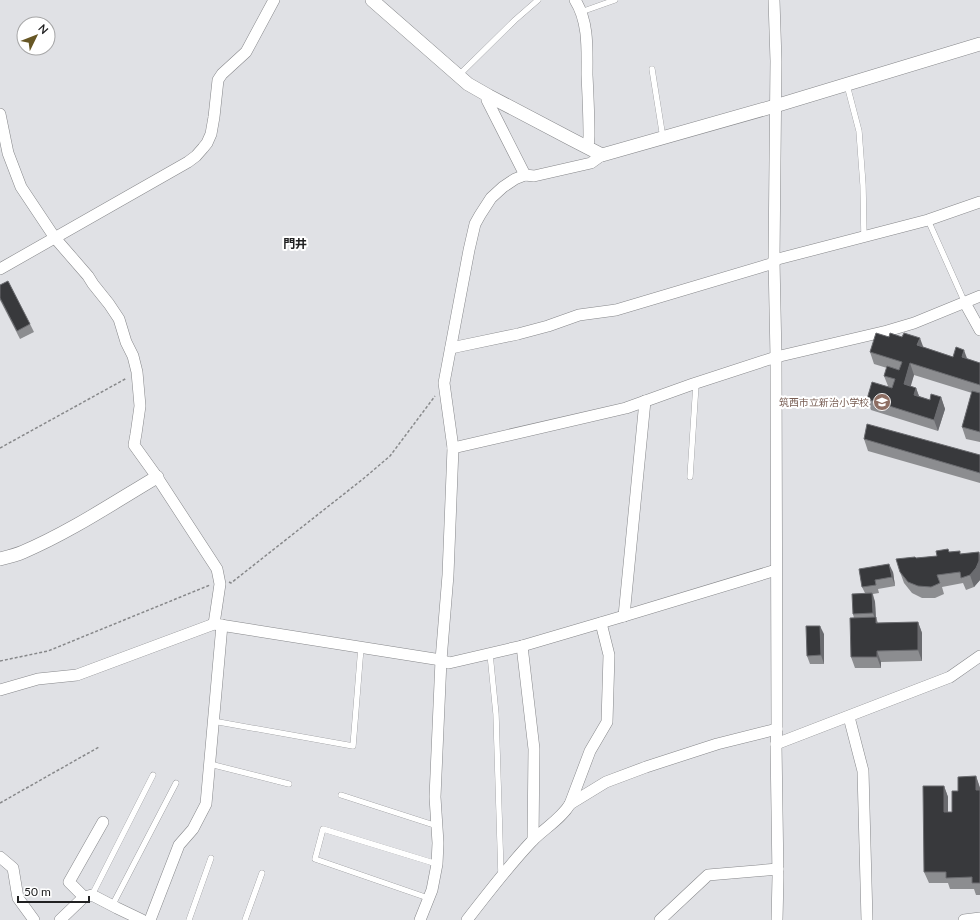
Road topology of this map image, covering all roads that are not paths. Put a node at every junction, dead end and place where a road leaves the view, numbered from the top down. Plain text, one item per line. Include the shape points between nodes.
1 (274, 0) edge
2 (372, 0) edge
3 (538, 0) edge
4 (575, 0) edge
5 (615, 0) edge
6 (774, 0) edge
7 (581, 12) junction
8 (980, 44) edge
9 (652, 69) dead end
10 (458, 76) junction
11 (847, 85) junction
12 (489, 96) junction
13 (775, 106) junction
14 (0, 114) edge
15 (663, 138) junction
16 (588, 148) junction
17 (602, 155) junction
18 (525, 175) junction
19 (980, 202) edge
20 (928, 220) junction
21 (864, 237) junction
22 (55, 238) junction
23 (774, 262) junction
24 (0, 269) edge
25 (980, 296) edge
26 (965, 302) junction
27 (980, 330) edge
28 (451, 348) junction
29 (776, 357) junction
30 (696, 384) junction
31 (645, 401) junction
32 (453, 448) junction
33 (157, 477) junction
34 (690, 477) dead end
35 (0, 559) edge
36 (776, 570) junction
37 (624, 616) junction
38 (601, 623) junction
39 (218, 625) junction
40 (522, 646) junction
41 (361, 647) junction
42 (490, 654) junction
43 (980, 656) edge
44 (441, 660) junction
45 (0, 690) edge
46 (849, 717) junction
47 (213, 720) junction
48 (777, 729) junction
49 (776, 744) junction
50 (210, 764) junction
51 (153, 775) dead end
52 (176, 783) dead end
53 (289, 784) dead end
54 (341, 795) dead end
55 (570, 804) junction
56 (103, 822) dead end
57 (437, 826) junction
58 (533, 840) junction
59 (0, 856) edge
60 (211, 858) dead end
61 (437, 864) junction
62 (778, 869) junction
63 (262, 873) dead end
64 (501, 876) junction
65 (88, 896) junction
66 (428, 898) junction
67 (112, 906) junction
68 (980, 918) edge
69 (34, 920) edge
70 (60, 920) edge
71 (142, 920) edge
72 (150, 920) edge
73 (189, 920) edge
74 (245, 920) edge
75 (420, 920) edge
76 (466, 920) edge
77 (660, 920) edge
78 (777, 920) edge
79 (867, 920) edge
80 (964, 920) edge

1 - 22 street via 246,52 218,80 211,134 196,156
2 - 10 street
3 - 10 lane
4 - 7 street
5 - 7 lane
6 - 13 street
7 - 16 street via 586,35
8 - 11 street
9 - 15 lane
10 - 12 street
11 - 13 street
11 - 21 lane via 860,131
12 - 16 street
12 - 18 street via 487,100
13 - 15 street
13 - 23 street
14 - 22 street via 8,154 21,187
15 - 17 street
16 - 17 street
17 - 18 street via 591,163 534,176
18 - 28 street via 503,187 491,198 476,224
19 - 20 street
20 - 21 street
20 - 26 lane
21 - 23 street
22 - 24 street
22 - 33 street via 88,276 119,319 137,372 140,406 134,446
23 - 28 street via 616,310 578,315 518,334
23 - 29 street
25 - 26 street
26 - 27 street
26 - 29 street via 887,331
28 - 32 street via 444,383
29 - 30 street
29 - 36 street
30 - 31 street
30 - 34 lane
31 - 32 street via 626,408
31 - 37 street
32 - 44 street via 448,575
33 - 35 street via 50,540
33 - 39 street via 217,569 220,584
36 - 37 street
36 - 48 street
37 - 38 street
38 - 40 street
38 - 55 street via 609,656 607,722 590,751
39 - 41 street
39 - 45 street via 77,675 38,679
39 - 47 street
40 - 42 street
40 - 58 street via 534,749
41 - 44 street
41 - 47 lane via 354,746
42 - 44 street via 449,663
42 - 64 lane via 496,714
43 - 46 street via 950,677
44 - 57 street via 435,797
46 - 49 street
46 - 79 street via 863,771
47 - 50 street
48 - 49 street
48 - 55 street via 717,744 646,767 606,782
49 - 62 street
50 - 53 lane
50 - 72 street via 206,804 193,829 179,845
51 - 65 lane
52 - 67 lane
54 - 57 lane
55 - 58 street
56 - 65 street via 69,882
57 - 61 street
58 - 64 street
59 - 69 street via 13,868 18,898
60 - 73 lane
61 - 66 street
61 - 66 lane via 323,829 315,858
62 - 77 street via 708,875
62 - 78 street
63 - 74 lane
64 - 76 street
65 - 67 street
65 - 70 street
66 - 75 street
67 - 71 street
68 - 80 street

